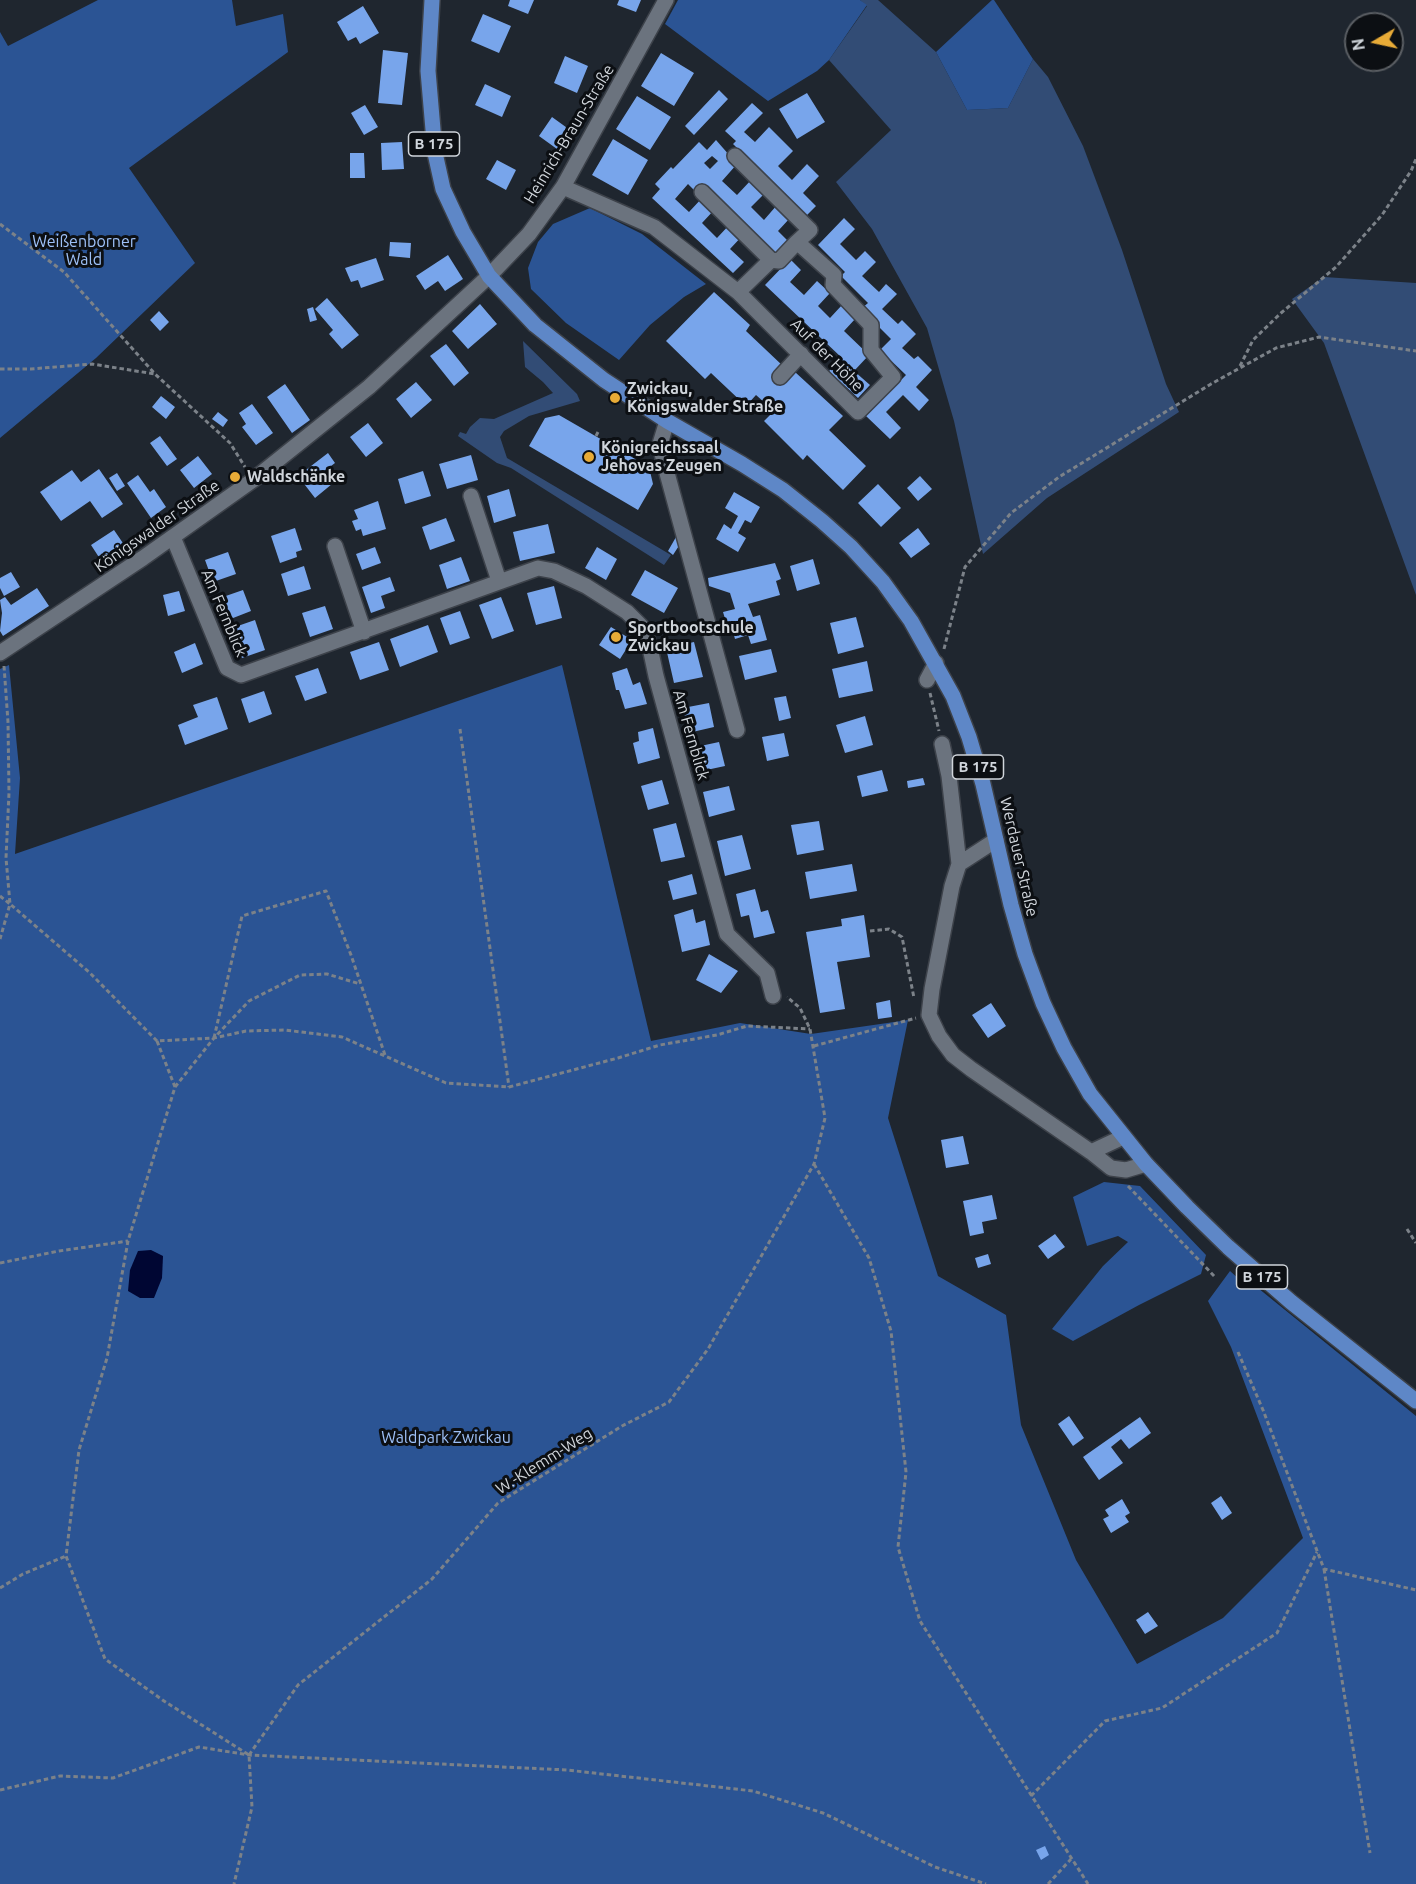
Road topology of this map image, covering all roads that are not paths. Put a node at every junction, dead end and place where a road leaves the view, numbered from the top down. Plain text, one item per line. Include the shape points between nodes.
1 (432, 0) edge
2 (666, 0) edge
3 (735, 156) dead end
4 (562, 187) junction
5 (702, 192) dead end
6 (797, 242) junction
7 (771, 260) junction
8 (489, 276) junction
9 (738, 292) junction
10 (801, 354) junction
11 (780, 377) dead end
12 (667, 421) junction
13 (471, 496) dead end
14 (173, 537) junction
15 (335, 546) dead end
16 (499, 581) junction
17 (364, 632) junction
18 (2, 652) edge
19 (936, 663) junction
20 (927, 680) road end
21 (736, 730) dead end
22 (942, 744) road end
23 (996, 840) junction
24 (959, 864) junction
25 (772, 991) road end
26 (1123, 1137) junction
27 (1091, 1152) junction
28 (1146, 1164) junction
29 (1416, 1401) edge

1 - 8 main road, Werdauer Straße / B 175 via 428,71 435,153 443,189
2 - 4 street, Heinrich-Braun-Straße
3 - 6 street via 810,230
4 - 8 street, Heinrich-Braun-Straße via 529,234
4 - 9 street, Auf der Höhe via 654,227
5 - 7 street
6 - 7 street via 779,261
6 - 10 street, Auf der Höhe via 834,274 833,285 871,325 871,350 893,377 858,412
7 - 9 street
8 - 12 main road, Werdauer Straße / B 175 via 535,325 604,380
8 - 14 street, Königswalder Straße via 369,387 254,480
9 - 10 street, Auf der Höhe
10 - 11 street
12 - 19 main road, Werdauer Straße / B 175 via 783,490 822,521 883,582
12 - 21 street via 660,444 664,462
13 - 16 street
14 - 17 street, Am Fernblick via 227,668 241,675
14 - 18 street, Königswalder Straße
15 - 17 street
16 - 17 street, Am Fernblick
16 - 25 street, Am Fernblick via 538,568 555,571 627,612 641,626 649,643 727,934 767,973
19 - 20 street
19 - 23 main road, Werdauer Straße / B 175 via 969,737
22 - 24 street
23 - 24 street
23 - 26 main road, Werdauer Straße / B 175 via 1024,954 1043,1003 1090,1094
24 - 27 street via 929,1015 952,1054
26 - 27 street
26 - 28 main road, Werdauer Straße / B 175
27 - 28 street via 1111,1168 1126,1170
28 - 29 main road, Werdauer Straße / B 175 via 1195,1215 1291,1302

